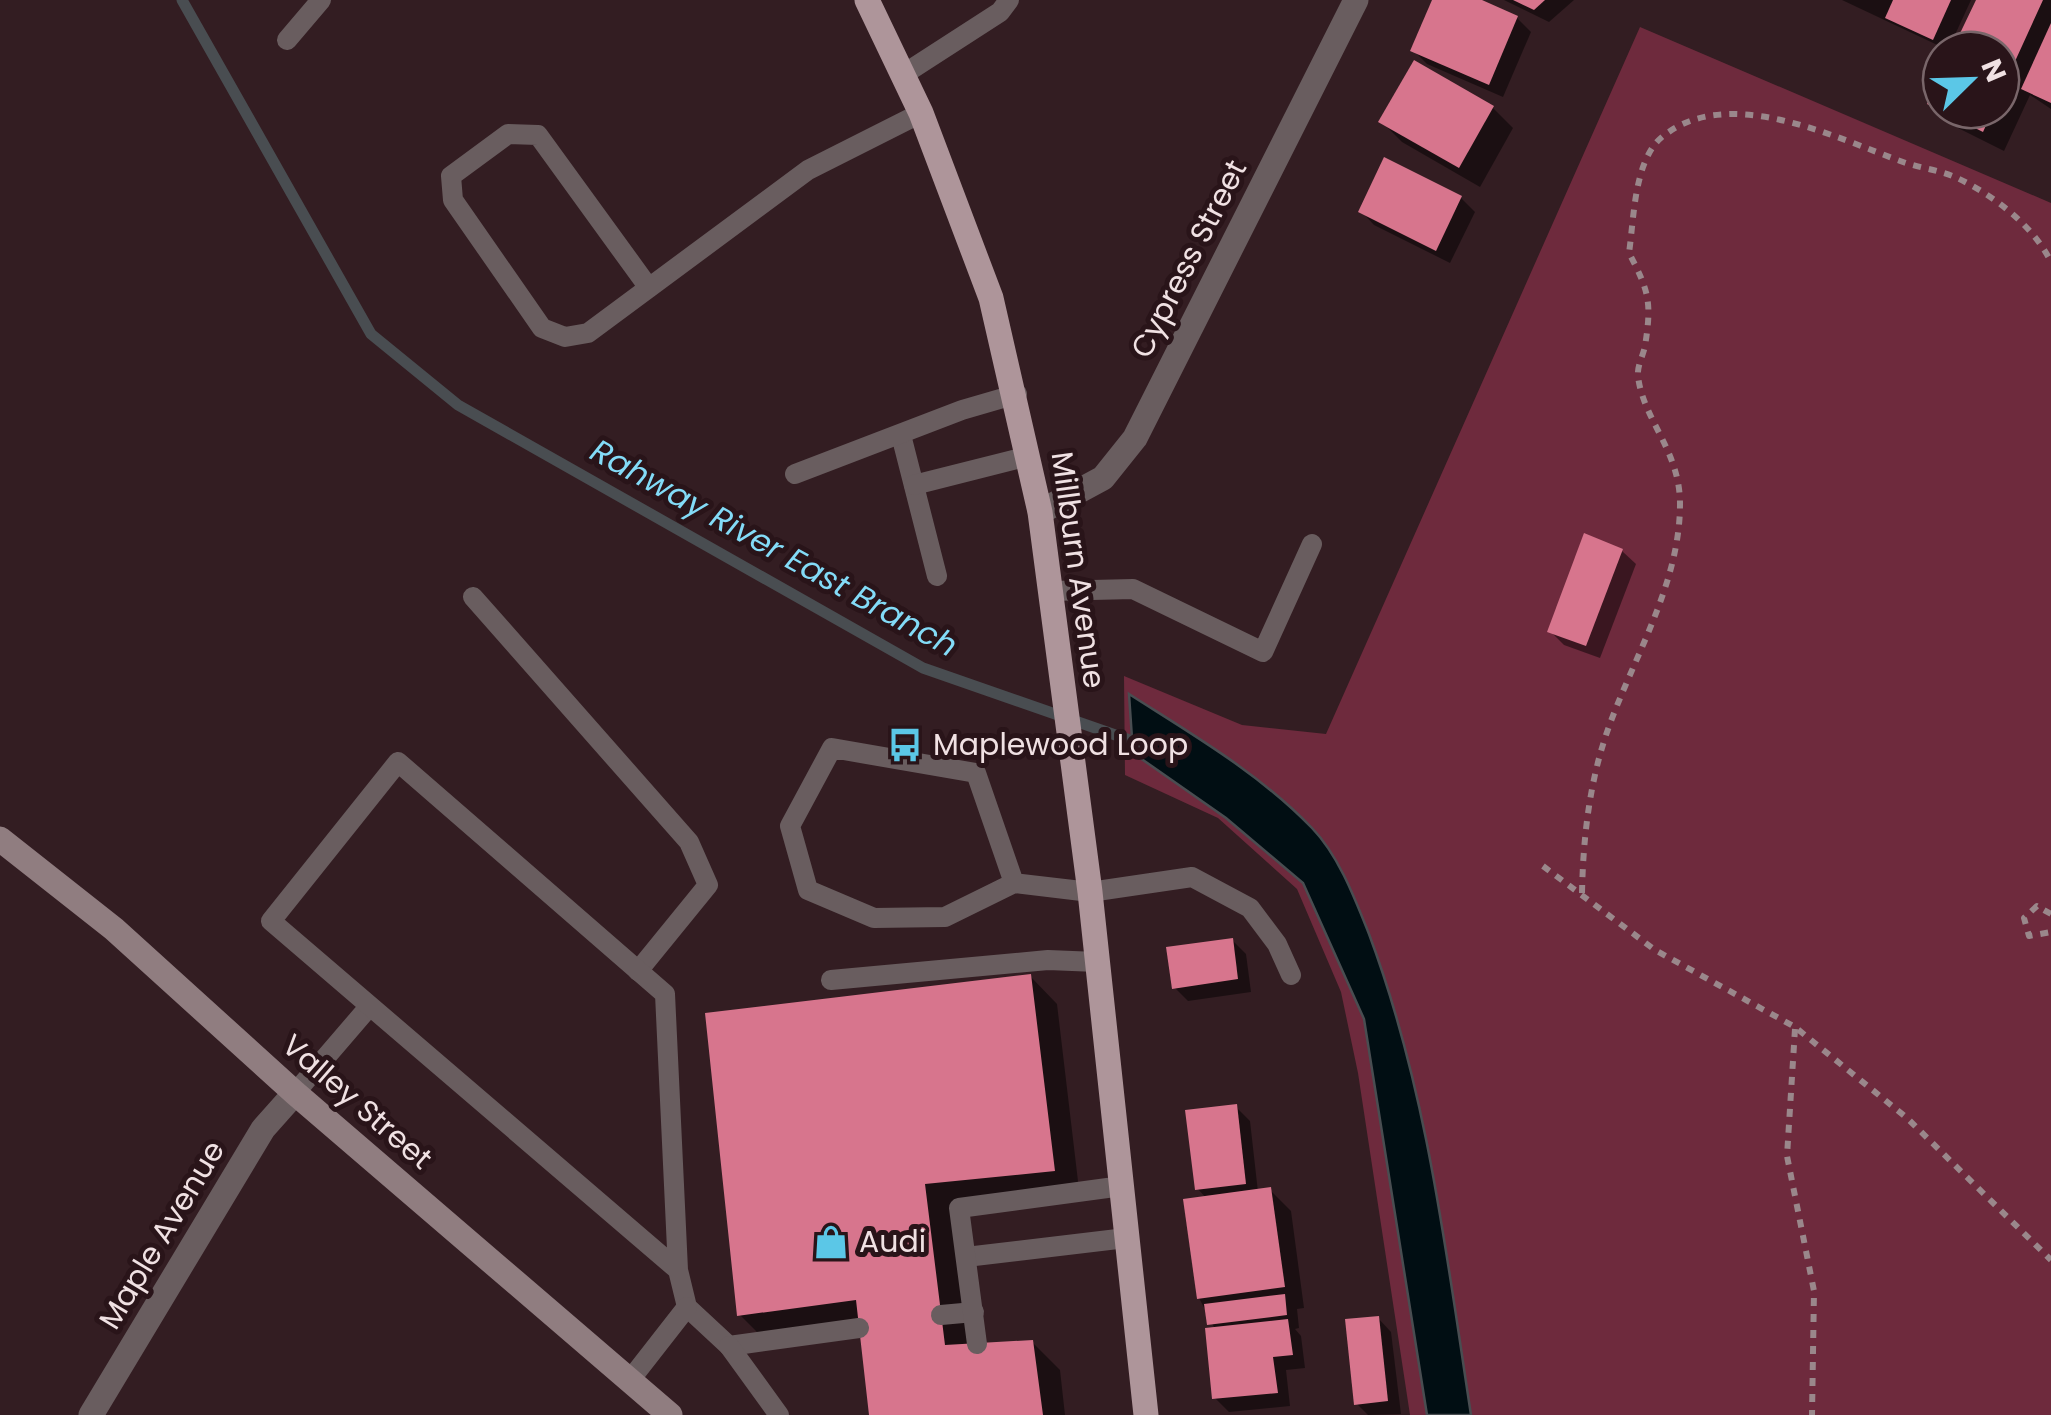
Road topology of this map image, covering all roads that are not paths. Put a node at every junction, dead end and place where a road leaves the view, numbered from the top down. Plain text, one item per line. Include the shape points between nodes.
1 (320, 0) edge
2 (867, 0) edge
3 (1009, 0) edge
4 (1356, 0) edge
5 (287, 40) dead end
6 (904, 74) junction
7 (922, 113) junction
8 (649, 288) junction
9 (1016, 394) junction
10 (901, 435) junction
11 (1029, 456) junction
12 (795, 474) dead end
13 (914, 486) junction
14 (1040, 512) junction
15 (1312, 544) dead end
16 (936, 576) dead end
17 (1051, 591) junction
18 (472, 597) dead end
19 (0, 839) edge
20 (1014, 883) junction
21 (1090, 892) junction
22 (1097, 962) junction
23 (638, 971) junction
24 (1292, 975) dead end
25 (830, 980) dead end
26 (368, 1008) junction
27 (295, 1093) junction
28 (1122, 1186) junction
29 (1126, 1238) junction
30 (966, 1257) junction
31 (678, 1270) junction
32 (688, 1307) junction
33 (974, 1312) junction
34 (941, 1315) dead end
35 (859, 1328) dead end
36 (977, 1344) dead end
37 (729, 1346) junction
38 (630, 1380) junction
39 (91, 1415) edge
40 (670, 1415) edge
41 (779, 1415) edge
42 (1146, 1415) edge

1 - 5 lane
2 - 6 main road, Millburn Avenue
3 - 6 lane
4 - 14 street, Cypress Street via 1135,438 1103,478
6 - 7 main road, Millburn Avenue
7 - 8 lane via 808,170
7 - 9 main road, Millburn Avenue via 991,298
8 - 8 lane via 588,333 565,337 542,328 453,200 451,176 508,134 538,135
9 - 10 lane
9 - 11 main road, Millburn Avenue
10 - 12 lane
10 - 13 lane
11 - 13 lane
11 - 14 main road, Millburn Avenue
13 - 16 lane
14 - 17 main road, Millburn Avenue
15 - 17 lane via 1263,652 1133,589
17 - 21 main road, Millburn Avenue
18 - 23 lane via 689,842 702,871 708,885
19 - 27 main road, Valley Street via 114,929
20 - 20 lane via 976,772 832,748 790,826 808,890 874,918 946,918
20 - 21 lane
21 - 22 main road, Millburn Avenue
21 - 24 lane via 1192,876 1250,908
22 - 25 lane via 1048,960
22 - 28 main road, Millburn Avenue
23 - 26 lane via 398,762 271,920
23 - 31 lane via 665,994
26 - 27 lane
26 - 31 lane
27 - 38 main road, Valley Street
27 - 39 street, Maple Avenue via 264,1130
28 - 29 main road, Millburn Avenue
28 - 30 lane via 960,1208
29 - 30 lane
29 - 42 main road, Millburn Avenue
30 - 33 lane
31 - 32 lane
32 - 37 lane
32 - 38 lane
33 - 34 lane
33 - 36 lane
35 - 37 lane
37 - 41 lane
38 - 40 main road, Valley Street

